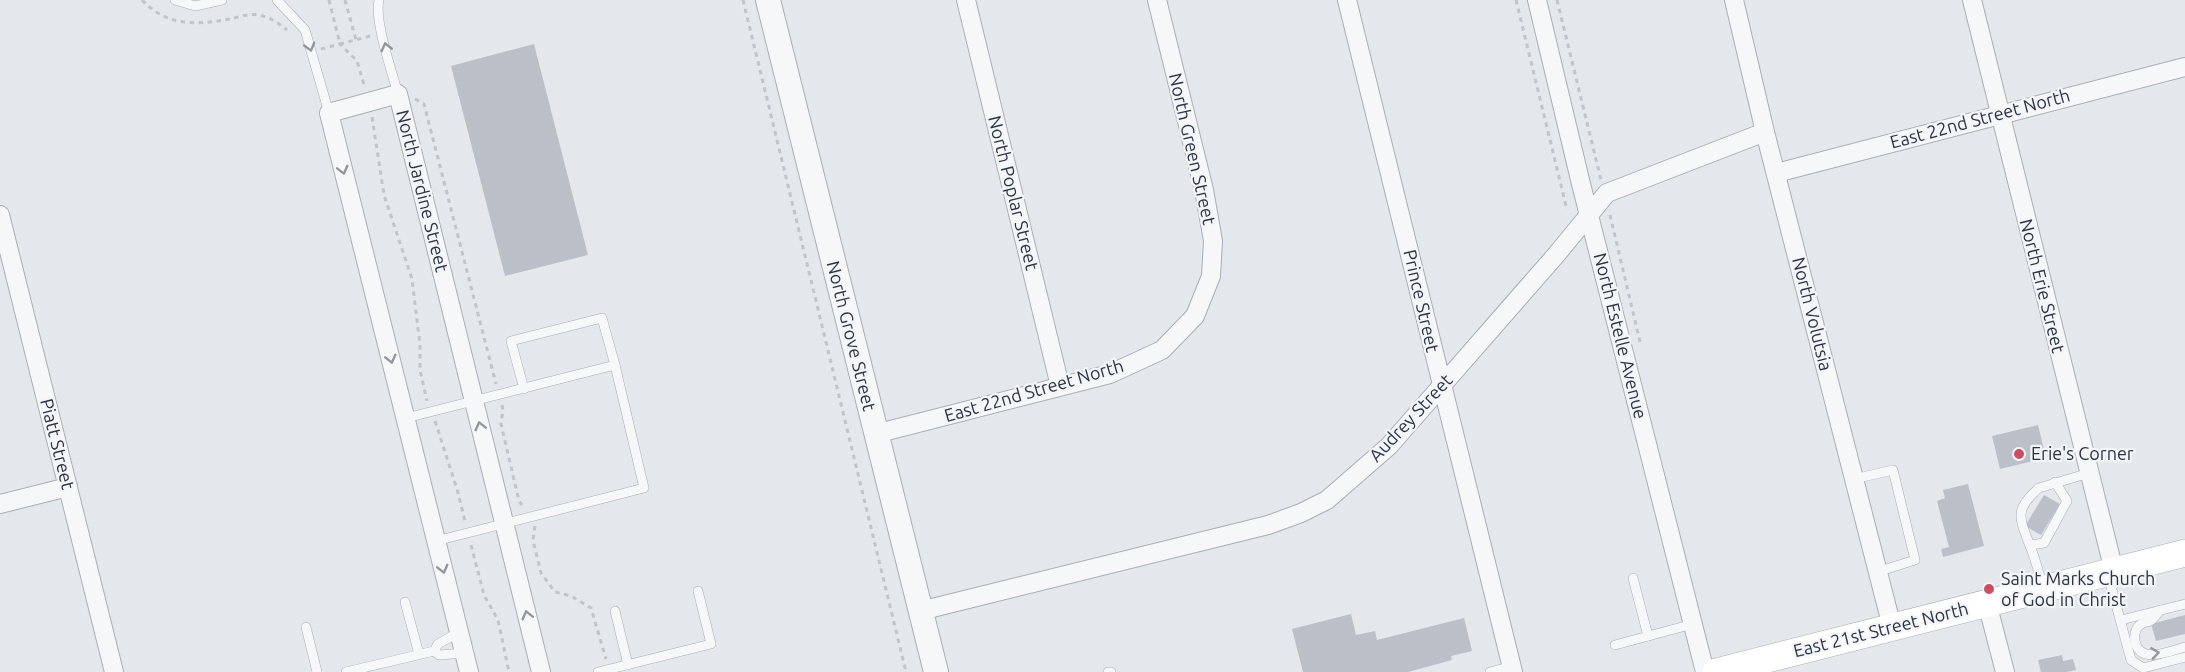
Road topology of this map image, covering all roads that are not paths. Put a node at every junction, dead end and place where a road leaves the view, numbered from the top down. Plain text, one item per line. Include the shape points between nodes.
1 (175, 0) edge
2 (222, 0) edge
3 (277, 0) edge
4 (379, 0) edge
5 (768, 0) edge
6 (966, 0) edge
7 (1157, 0) edge
8 (1347, 0) edge
9 (1537, 0) edge
10 (1734, 0) edge
11 (1972, 0) edge
12 (2185, 67) edge
13 (402, 94) junction
14 (329, 113) junction
15 (2000, 114) junction
16 (1765, 132) junction
17 (1776, 173) junction
18 (1589, 214) junction
19 (0, 215) edge
20 (1202, 298) joint
21 (615, 365) junction
22 (1060, 386) junction
23 (1441, 386) junction
24 (524, 389) junction
25 (474, 401) junction
26 (406, 418) junction
27 (875, 434) junction
28 (2089, 473) junction
29 (1854, 479) junction
30 (2055, 482) junction
31 (68, 487) junction
32 (0, 504) edge
33 (504, 524) junction
34 (436, 542) junction
35 (2030, 545) junction
36 (2185, 553) edge
37 (2111, 571) junction
38 (1877, 572) junction
39 (1633, 578) dead end
40 (2043, 588) junction
41 (698, 591) dead end
42 (405, 602) dead end
43 (1987, 603) junction
44 (2185, 604) edge
45 (2160, 610) junction
46 (615, 611) dead end
47 (920, 611) junction
48 (2121, 621) junction
49 (1693, 624) junction
50 (306, 627) dead end
51 (1892, 627) junction
52 (459, 632) junction
53 (1648, 636) junction
54 (1616, 645) dead end
55 (2185, 647) edge
56 (434, 651) junction
57 (464, 653) junction
58 (419, 654) junction
59 (2185, 657) edge
60 (628, 665) junction
61 (1775, 665) edge
62 (1513, 669) edge
63 (114, 672) edge
64 (317, 672) edge
65 (346, 672) edge
66 (469, 672) edge
67 (541, 672) edge
68 (598, 672) edge
69 (936, 672) edge
70 (1490, 672) edge
71 (1705, 672) edge
72 (1716, 672) edge
73 (2005, 672) edge

1 - 2 lane via 195,6
3 -> 14 lane via 305,30
13 -> 4 lane via 382,33
5 - 27 street, North Grove Street
6 - 22 street, North Poplar Street
7 - 20 street, North Green Street via 1213,241 1211,276
8 - 23 street, Prince Street
9 - 18 street, North Estelle Avenue
10 - 16 street, North Volutsia
11 - 15 street, North Erie Street
12 - 15 street, East 22nd Street North
13 - 14 street, North Jardine Street
13 - 25 street, North Jardine Street
14 -> 26 street
15 - 17 street, East 22nd Street North
15 - 28 street, North Erie Street
16 - 17 street, North Volutsia
16 - 18 street, Audrey Street via 1605,195
17 - 29 street, North Volutsia
18 - 23 street, Audrey Street
18 - 49 street, North Estelle Avenue
19 - 31 street, Piatt Street
20 - 22 street, East 22nd Street North via 1195,316 1162,350 1110,374
21 - 24 lane
21 - 24 lane via 602,318 511,341
21 - 33 lane via 644,488
22 - 27 street, East 22nd Street North
23 - 47 street, Audrey Street via 1389,446 1327,500 1301,513 1268,525
23 - 62 street, Prince Street
24 - 25 lane
25 - 26 lane
33 -> 25 street, North Jardine Street
26 - 34 street
27 - 47 street, North Grove Street
28 - 30 lane
28 - 37 street, North Erie Street
29 - 38 street, North Volutsia
29 - 38 lane via 1893,470 1915,560
30 - 35 lane via 2033,493 2023,508 2021,525
30 - 35 lane via 2067,501 2043,543
31 - 32 street
31 - 63 street, Piatt Street
33 - 34 lane
67 -> 33 street, North Jardine Street
34 -> 52 street
35 - 40 lane
36 - 37 main road, East 21st Street North
37 - 40 main road, East 21st Street North
37 - 48 lane
38 - 51 street, North Volutsia
39 - 53 lane
40 - 43 main road, East 21st Street North
41 - 60 lane via 711,644
42 - 58 lane
43 - 51 main road, East 21st Street North
43 - 73 street
44 - 45 lane
45 - 48 lane
45 -> 55 lane via 2136,629 2136,646 2149,656
46 - 60 lane
47 - 69 street, North Grove Street
48 - 59 lane via 2131,660 2143,668
49 - 53 lane
49 - 71 street, North Estelle Avenue
50 - 64 lane
51 - 61 main road, East 21st Street North
52 - 56 lane via 438,644
52 - 57 street
53 - 54 lane
56 - 57 lane via 439,655
56 - 58 lane
57 - 66 street
58 - 65 lane
60 - 68 lane
61 - 72 main road, East 21st Street North
62 - 70 lane

